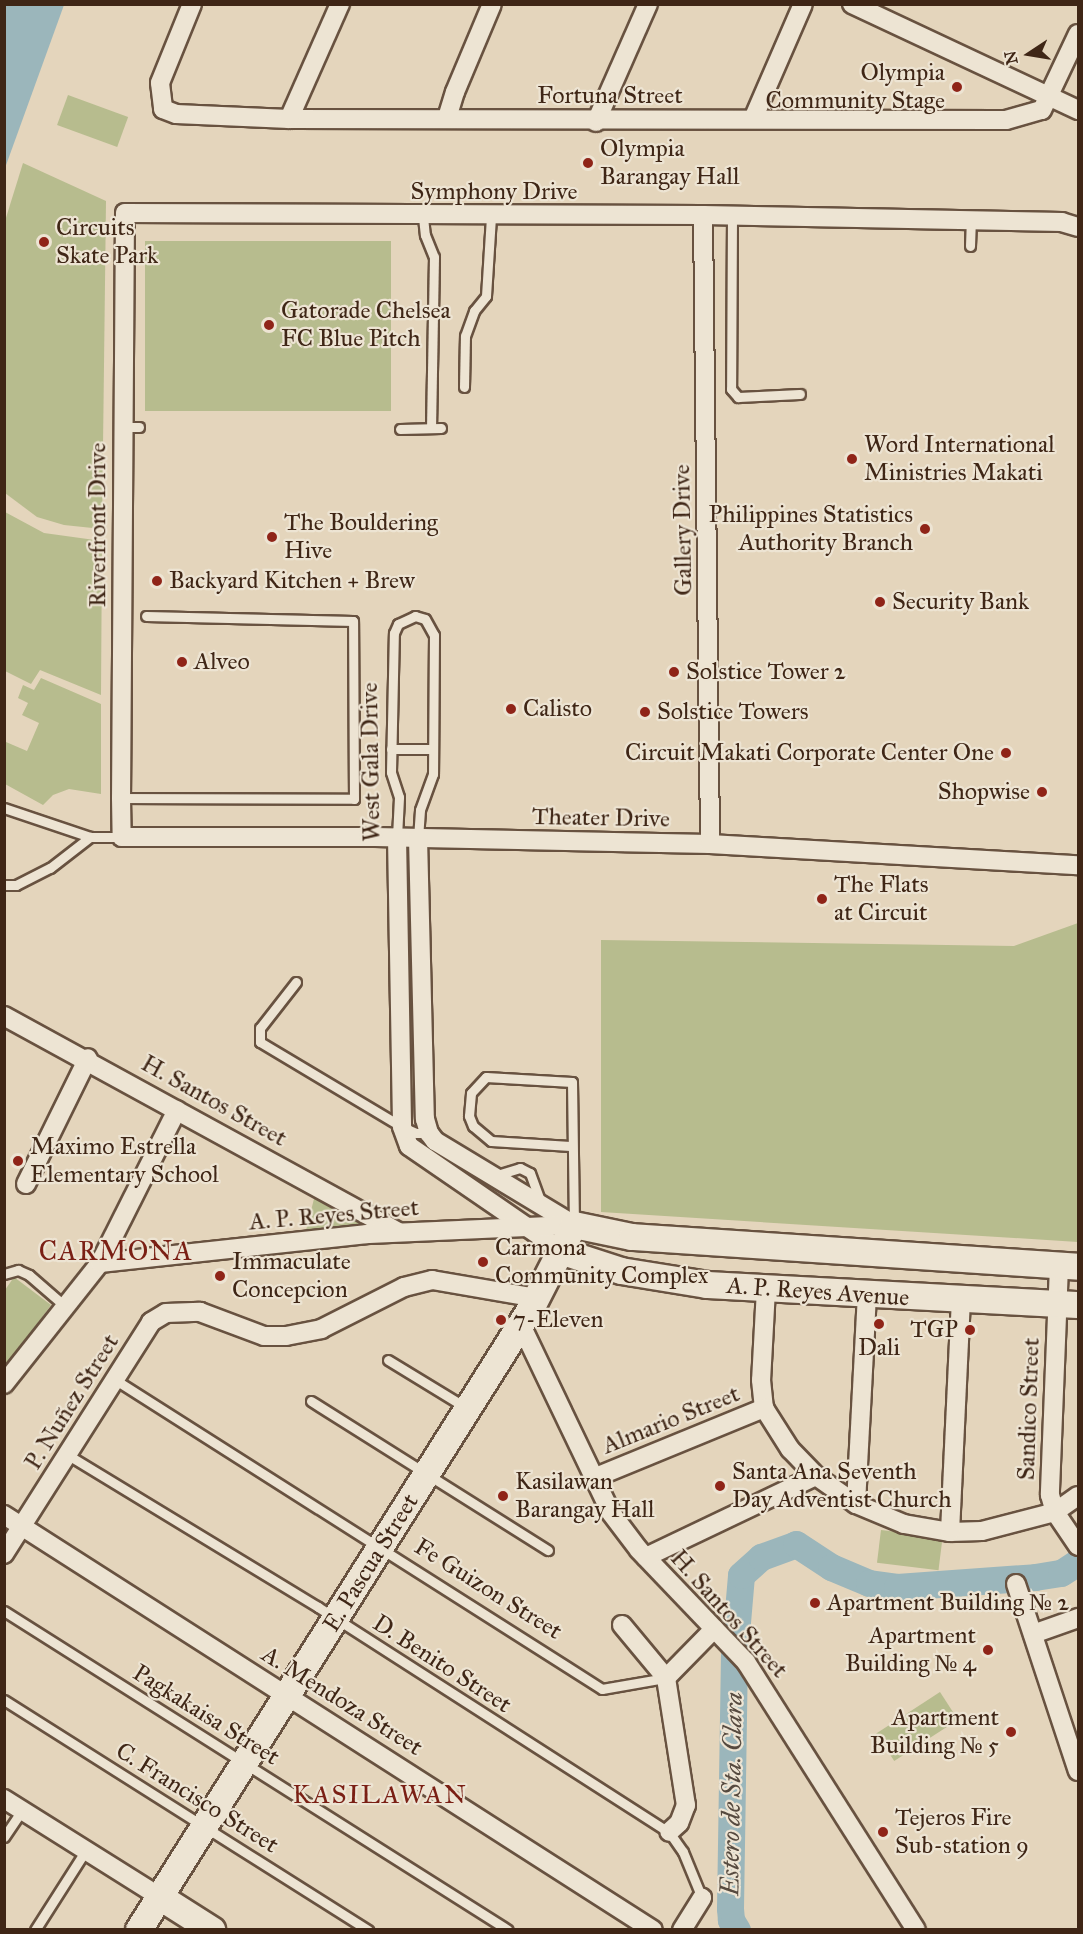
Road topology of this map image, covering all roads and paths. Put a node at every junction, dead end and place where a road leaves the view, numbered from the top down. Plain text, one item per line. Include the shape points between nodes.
1 (192, 4) edge
2 (340, 4) edge
3 (492, 4) edge
4 (648, 4) edge
5 (803, 4) edge
6 (852, 4) edge
7 (1078, 34) edge
8 (1050, 97) junction
9 (1078, 110) edge
10 (447, 118) junction
11 (753, 118) junction
12 (289, 119) junction
13 (596, 122) junction
14 (125, 213) joint
15 (703, 215) junction
16 (491, 216) junction
17 (732, 216) junction
18 (423, 217) junction
19 (971, 221) junction
20 (1078, 227) edge
21 (970, 246) dead end
22 (464, 387) dead end
23 (800, 394) dead end
24 (400, 429) dead end
25 (146, 616) dead end
26 (391, 749) junction
27 (433, 749) junction
28 (121, 798) junction
29 (4, 808) edge
30 (90, 837) junction
31 (122, 837) junction
32 (398, 837) junction
33 (418, 838) junction
34 (710, 844) junction
35 (1078, 865) edge
36 (4, 885) edge
37 (400, 979) junction
38 (422, 979) junction
39 (296, 982) dead end
40 (4, 1016) edge
41 (423, 1032) junction
42 (401, 1033) junction
43 (88, 1058) junction
44 (177, 1110) junction
45 (402, 1127) junction
46 (429, 1133) junction
47 (570, 1146) junction
48 (26, 1184) dead end
49 (574, 1225) junction
50 (530, 1227) junction
51 (399, 1232) junction
52 (632, 1237) junction
53 (715, 1242) junction
54 (563, 1252) junction
55 (846, 1252) junction
56 (99, 1263) junction
57 (1069, 1267) edge
58 (621, 1271) junction
59 (4, 1274) edge
60 (707, 1285) junction
61 (766, 1289) junction
62 (855, 1294) junction
63 (961, 1301) junction
64 (1067, 1304) edge
65 (66, 1307) junction
66 (530, 1310) junction
67 (388, 1360) dead end
68 (114, 1379) junction
69 (4, 1384) edge
70 (311, 1401) dead end
71 (764, 1408) junction
72 (468, 1409) junction
73 (68, 1455) junction
74 (425, 1476) junction
75 (816, 1476) junction
76 (596, 1477) junction
77 (1078, 1496) edge
78 (856, 1504) junction
79 (1055, 1512) junction
80 (4, 1515) edge
81 (22, 1527) junction
82 (950, 1532) junction
83 (1078, 1546) edge
84 (379, 1548) junction
85 (548, 1550) dead end
86 (4, 1554) edge
87 (646, 1557) junction
88 (1016, 1584) dead end
89 (4, 1611) edge
90 (1078, 1618) edge
91 (336, 1619) junction
92 (622, 1625) dead end
93 (714, 1629) junction
94 (1033, 1634) junction
95 (666, 1678) junction
96 (290, 1696) junction
97 (4, 1700) edge
98 (1072, 1732) edge
99 (247, 1763) junction
100 (1078, 1771) edge
101 (4, 1799) edge
102 (22, 1810) junction
103 (206, 1827) junction
104 (669, 1832) junction
105 (4, 1837) edge
106 (86, 1851) junction
107 (160, 1897) junction
108 (702, 1898) joint
109 (35, 1929) edge
110 (139, 1929) edge
111 (212, 1929) edge
112 (368, 1929) edge
113 (508, 1929) edge
114 (653, 1929) edge
115 (682, 1929) edge
116 (916, 1929) edge

1 - 12 street, Fortuna Street via 160,83 163,109 176,114
2 - 12 street
3 - 10 street via 454,92
4 - 13 street
5 - 11 street
6 - 8 street
7 - 8 street
8 - 9 street
8 - 11 street, Fortuna Street via 1035,114 1006,120
10 - 12 street, Fortuna Street
10 - 13 street, Fortuna Street
11 - 13 street, Fortuna Street
14 - 18 street, Symphony Drive
14 - 28 street, Riverfront Drive via 130,427
15 - 16 street, Symphony Drive
15 - 17 street, Symphony Drive
15 - 34 street, Gallery Drive
16 - 18 street, Symphony Drive
16 - 22 lane via 486,296 474,311 465,336
17 - 19 street, Symphony Drive
17 - 23 lane via 731,389 738,397
18 - 24 lane via 425,236 434,257 436,428
19 - 20 street, Symphony Drive via 1062,222
19 - 21 lane
25 - 28 lane via 353,621 354,799
26 - 27 lane
26 - 27 lane, West Gala Drive via 394,633 398,624 416,616 425,619 434,635
26 - 32 lane, West Gala Drive via 391,772 399,796
27 - 33 lane, West Gala Drive via 433,774 420,810
28 - 31 street, Riverfront Drive
29 - 30 lane
30 - 31 lane
30 - 36 lane via 50,868 16,885
31 - 32 street, Theater Drive
32 - 33 street, Theater Drive
32 - 37 street, West Gala Drive
33 - 34 street, Theater Drive
33 - 38 street, West Gala Drive
34 - 35 street, Theater Drive
37 - 38 street
37 - 42 street, West Gala Drive
38 - 41 street, West Gala Drive
39 - 45 lane via 260,1028 260,1042
40 - 43 street, H. Santos Street
41 - 42 street
41 - 46 street, West Gala Drive via 425,1119
42 - 45 street, West Gala Drive
43 - 44 street, H. Santos Street
43 - 48 street
44 - 51 street, H. Santos Street
44 - 56 street
45 - 46 lane
45 - 50 street, West Gala Drive via 409,1146 420,1157
46 - 49 street via 435,1141
47 - 47 lane via 572,1082 486,1077 471,1094 469,1116 473,1126 491,1141
47 - 49 lane
49 - 50 street, A. P. Reyes Street
49 - 52 street, A. P. Reyes Avenue
49 - 54 street, E. Pascua Street
50 - 51 street, A. P. Reyes Street
50 - 54 street, West Gala Drive
51 - 56 street, A. P. Reyes Street
52 - 53 street, A. P. Reyes Avenue
52 - 58 street
53 - 55 street, A. P. Reyes Avenue
53 - 60 street
54 - 58 street, A. P. Reyes Avenue
54 - 66 street, E. Pascua Street
55 - 57 street, A. P. Reyes Avenue
55 - 62 street
56 - 65 street
57 - 64 street, Sandico Street
58 - 60 street, A. P. Reyes Avenue
59 - 65 lane via 18,1270 29,1275
60 - 61 street, A. P. Reyes Avenue
61 - 62 street, A. P. Reyes Avenue
61 - 71 street via 761,1380
62 - 63 street, A. P. Reyes Avenue
62 - 78 street
63 - 64 street, A. P. Reyes Avenue
63 - 82 street
64 - 79 street, Sandico Street via 1050,1495
65 - 69 street
66 - 68 street, P. Nuñez Street via 490,1289 432,1280 417,1282 321,1329 286,1336 264,1336 200,1312 166,1313 151,1322
66 - 72 street, E. Pascua Street
66 - 76 street, H. Santos Street
67 - 72 lane
68 - 73 street, P. Nuñez Street
68 - 84 lane, Fe Guizon Street
70 - 74 lane
71 - 75 street via 790,1449
71 - 76 street, Almario Street
72 - 74 street, E. Pascua Street
73 - 81 street, P. Nuñez Street
73 - 91 lane, D. Benito Street
74 - 84 street, E. Pascua Street
74 - 85 lane
75 - 78 street
75 - 87 street
76 - 87 street, H. Santos Street via 611,1513
77 - 79 street
78 - 82 street via 904,1524
79 - 82 street via 982,1531
79 - 83 street, Sandico Street
80 - 81 street, A. Mendoza Street
81 - 86 street, P. Nuñez Street
81 - 96 street, A. Mendoza Street
84 - 91 street, E. Pascua Street
84 - 95 lane, Fe Guizon Street via 602,1689
87 - 93 street, H. Santos Street
88 - 94 street
89 - 99 lane, Pagkakaisa Street
90 - 94 street
91 - 96 street, E. Pascua Street
91 - 104 lane, D. Benito Street
92 - 95 street
93 - 95 street
93 - 116 street, H. Santos Street via 769,1693
94 - 98 street
95 - 104 street via 686,1804 679,1823
96 - 99 street, E. Pascua Street
96 - 114 street, A. Mendoza Street
97 - 103 lane, C. Francisco Street
98 - 100 street
99 - 103 street, E. Pascua Street
99 - 113 lane, Pagkakaisa Street
101 - 102 street
102 - 105 lane
102 - 106 street
103 - 107 street, E. Pascua Street
103 - 112 lane, C. Francisco Street
104 - 108 lane, D. Benito Street via 687,1860
106 - 107 street
106 - 109 lane
107 - 110 street, E. Pascua Street
107 - 111 street
108 - 115 street

